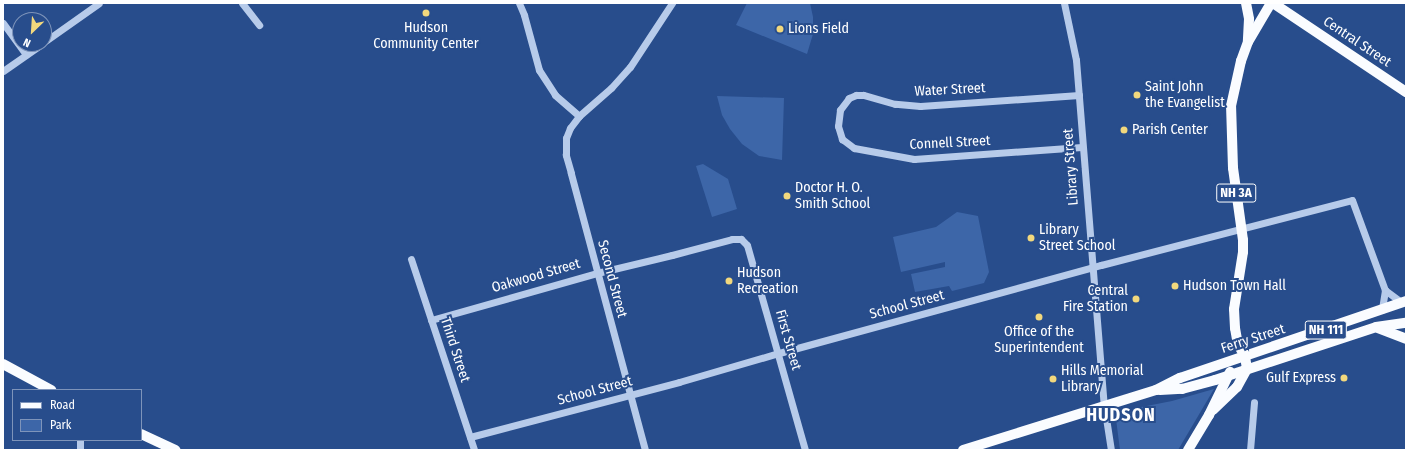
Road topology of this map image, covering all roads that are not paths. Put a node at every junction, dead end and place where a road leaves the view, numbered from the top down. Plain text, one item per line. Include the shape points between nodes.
1 (99, 3) edge
2 (242, 3) edge
3 (519, 3) edge
4 (672, 3) edge
5 (1064, 3) edge
6 (1246, 3) edge
7 (1272, 3) edge
8 (3, 23) edge
9 (259, 25) dead end
10 (52, 36) edge
11 (1248, 42) junction
12 (30, 52) edge
13 (26, 55) junction
14 (3, 71) edge
15 (1406, 92) edge
16 (1079, 95) junction
17 (579, 116) junction
18 (838, 120) joint
19 (1082, 147) junction
20 (1241, 228) junction
21 (741, 239) joint
22 (411, 259) dead end
23 (1092, 268) junction
24 (597, 273) junction
25 (1385, 290) junction
26 (1404, 302) edge
27 (1382, 310) junction
28 (431, 320) junction
29 (1406, 322) edge
30 (1376, 327) junction
31 (1406, 338) edge
32 (1238, 345) junction
33 (779, 353) junction
34 (1245, 356) junction
35 (1234, 360) junction
36 (3, 364) edge
37 (1247, 369) junction
38 (1230, 375) junction
39 (49, 389) edge
40 (1156, 390) junction
41 (631, 395) junction
42 (1254, 402) dead end
43 (1104, 405) junction
44 (1209, 415) junction
45 (142, 434) edge
46 (470, 437) junction
47 (176, 450) edge
48 (474, 450) edge
49 (645, 450) edge
50 (805, 450) edge
51 (963, 450) edge
52 (1111, 450) edge
53 (1188, 450) edge
54 (1250, 450) edge

1 - 10 street
2 - 9 street
3 - 17 street via 539,70 555,95
4 - 17 street, Second Street via 630,67 612,88
5 - 16 street, Library Street via 1074,46
6 - 11 main road, NH 3A via 1249,19
7 - 11 main road, NH 3A
7 - 15 main road, Central Street
8 - 13 street
11 - 20 main road, NH 3A via 1236,78 1230,121
12 - 13 street
13 - 14 street
16 - 18 street, Water Street via 920,106 895,104 863,95 844,103
16 - 19 street, Library Street
17 - 24 street, Second Street via 566,138 566,155
18 - 19 street, Connell Street via 842,139 854,148 907,158
19 - 23 street, Library Street
20 - 23 street, School Street
20 - 25 street, School Street via 1352,200
20 - 32 main road, NH 3A via 1243,252 1234,318
21 - 24 street, Oakwood Street via 732,239
21 - 33 street, First Street via 747,245
22 - 28 street, Third Street
23 - 33 street, School Street
23 - 43 street, Library Street
24 - 28 street, Oakwood Street
24 - 41 street, Second Street
25 - 26 street
25 - 27 street
26 - 27 main road, Ferry Street / NH 111
27 - 34 main road, Ferry Street / NH 111
28 - 46 street, Third Street
29 - 30 main road, Ferry Street / NH 111
30 - 31 main road
30 - 37 main road, Ferry Street / NH 111
32 - 34 main road, NH 3A
32 - 35 main road, NH 3A
33 - 41 street, School Street
33 - 50 street, First Street
34 - 35 main road, Ferry Street / NH 111
34 - 37 main road, NH 3A
35 - 38 main road, NH 3A
35 - 40 main road, Ferry Street / NH 111 via 1180,378
36 - 39 main road
37 - 38 main road, Ferry Street / NH 111
37 - 44 main road via 1236,387
38 - 40 main road, Ferry Street / NH 111 via 1182,389
38 - 44 main road, NH 3A
40 - 43 main road, Ferry Street / NH 111
41 - 46 street, School Street
41 - 49 street, Second Street
42 - 54 street
43 - 51 main road, Ferry Street / NH 111
43 - 52 street, Library Street
44 - 53 main road
45 - 47 main road
46 - 48 street, Third Street

